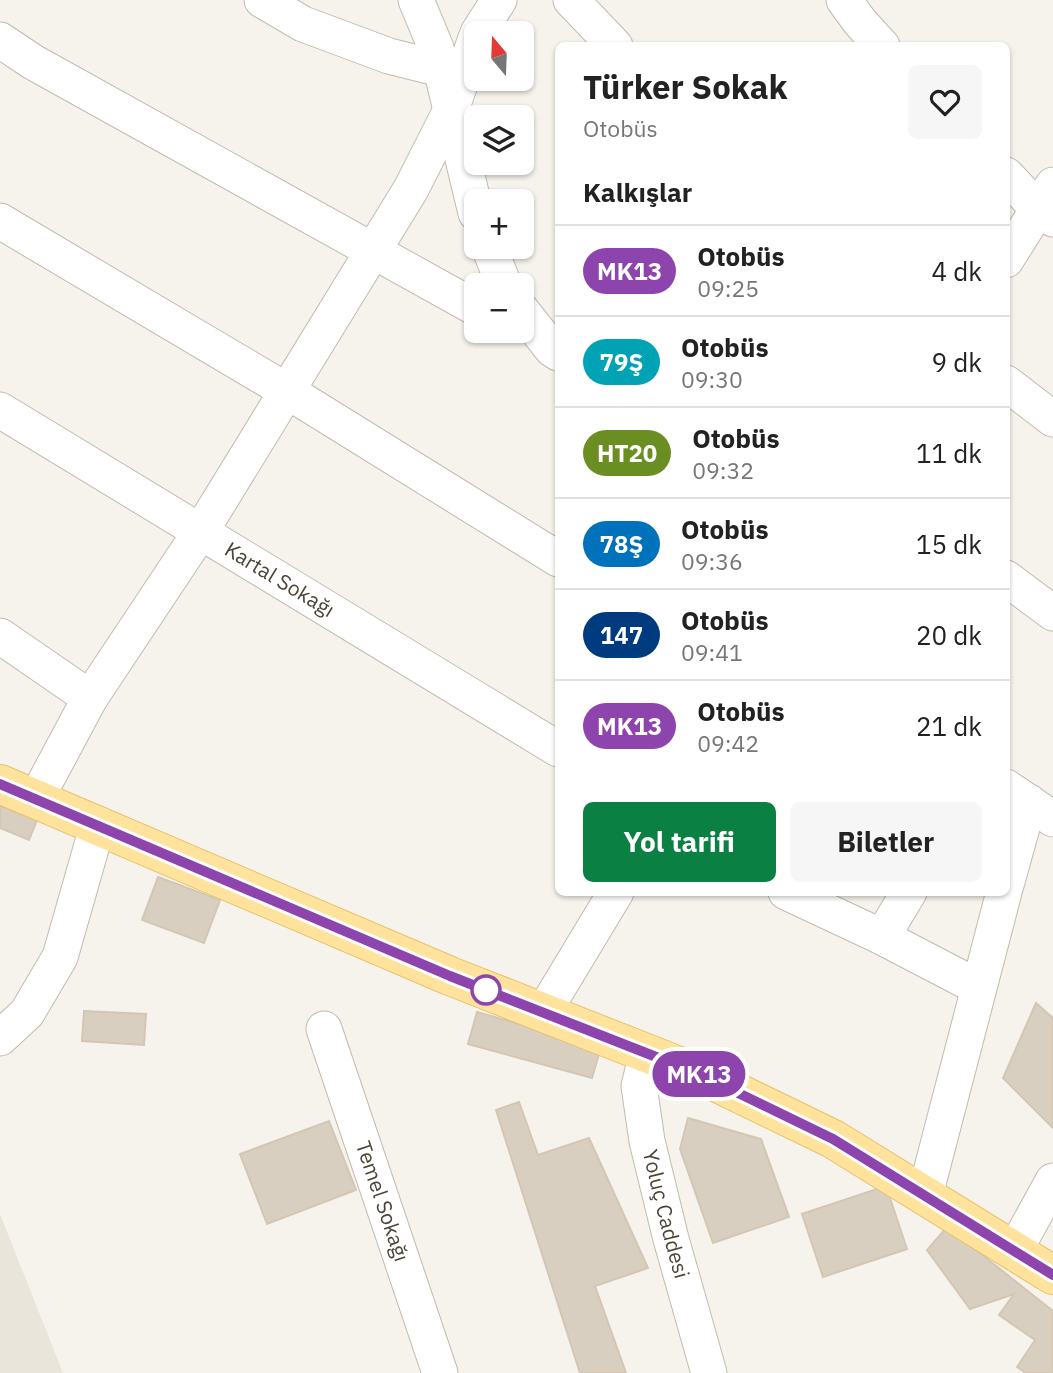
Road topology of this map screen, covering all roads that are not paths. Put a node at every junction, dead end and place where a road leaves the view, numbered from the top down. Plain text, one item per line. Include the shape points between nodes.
1 (262, 0) edge
2 (416, 0) edge
3 (499, 0) edge
4 (571, 0) edge
5 (844, 0) edge
6 (486, 21) edge
7 (0, 40) edge
8 (611, 42) edge
9 (879, 42) edge
10 (441, 69) junction
11 (464, 72) edge
12 (451, 110) junction
13 (1010, 178) edge
14 (470, 189) edge
15 (1048, 204) edge
16 (0, 221) edge
17 (373, 252) junction
18 (1010, 255) edge
19 (464, 301) edge
20 (534, 323) edge
21 (534, 337) edge
22 (555, 346) edge
23 (555, 347) edge
24 (1010, 386) edge
25 (286, 391) junction
26 (0, 410) edge
27 (1053, 419) edge
28 (201, 531) junction
29 (555, 557) edge
30 (1010, 581) edge
31 (1053, 613) edge
32 (0, 636) edge
33 (90, 698) junction
34 (555, 747) edge
35 (0, 783) edge
36 (36, 799) junction
37 (1029, 803) edge
38 (98, 824) junction
39 (1010, 864) edge
40 (614, 896) edge
41 (795, 896) edge
42 (907, 896) edge
43 (1001, 896) edge
44 (882, 937) junction
45 (978, 987) junction
46 (543, 1013) junction
47 (324, 1029) dead end
48 (0, 1038) edge
49 (648, 1054) junction
50 (1053, 1181) edge
51 (925, 1195) junction
52 (1015, 1250) junction
53 (1053, 1275) edge
54 (440, 1373) edge
55 (709, 1373) edge

1 - 10 street via 303,24 389,56
2 - 10 street
3 - 6 street
4 - 8 street
5 - 9 street
7 - 17 street
10 - 12 street
11 - 12 street
12 - 14 street
12 - 17 street
13 - 15 street
15 - 18 street
16 - 25 street
17 - 19 street
17 - 25 street
20 - 22 street
21 - 23 street
24 - 27 street
25 - 28 street
25 - 29 street
26 - 28 street, Kartal Sokağı
28 - 33 street
28 - 34 street, Kartal Sokağı
30 - 31 street
32 - 33 street
33 - 36 street
35 - 36 main road
36 - 38 main road
37 - 39 street
38 - 46 main road
38 - 48 street via 60,957 27,1013
40 - 46 street
41 - 44 street
42 - 44 street
43 - 45 street
44 - 45 street
45 - 51 street
46 - 49 main road
47 - 54 street, Temel Sokağı
49 - 51 main road via 833,1139
49 - 55 street, Yoluç Caddesi via 639,1086 647,1140
50 - 52 street
51 - 52 main road
52 - 53 main road

